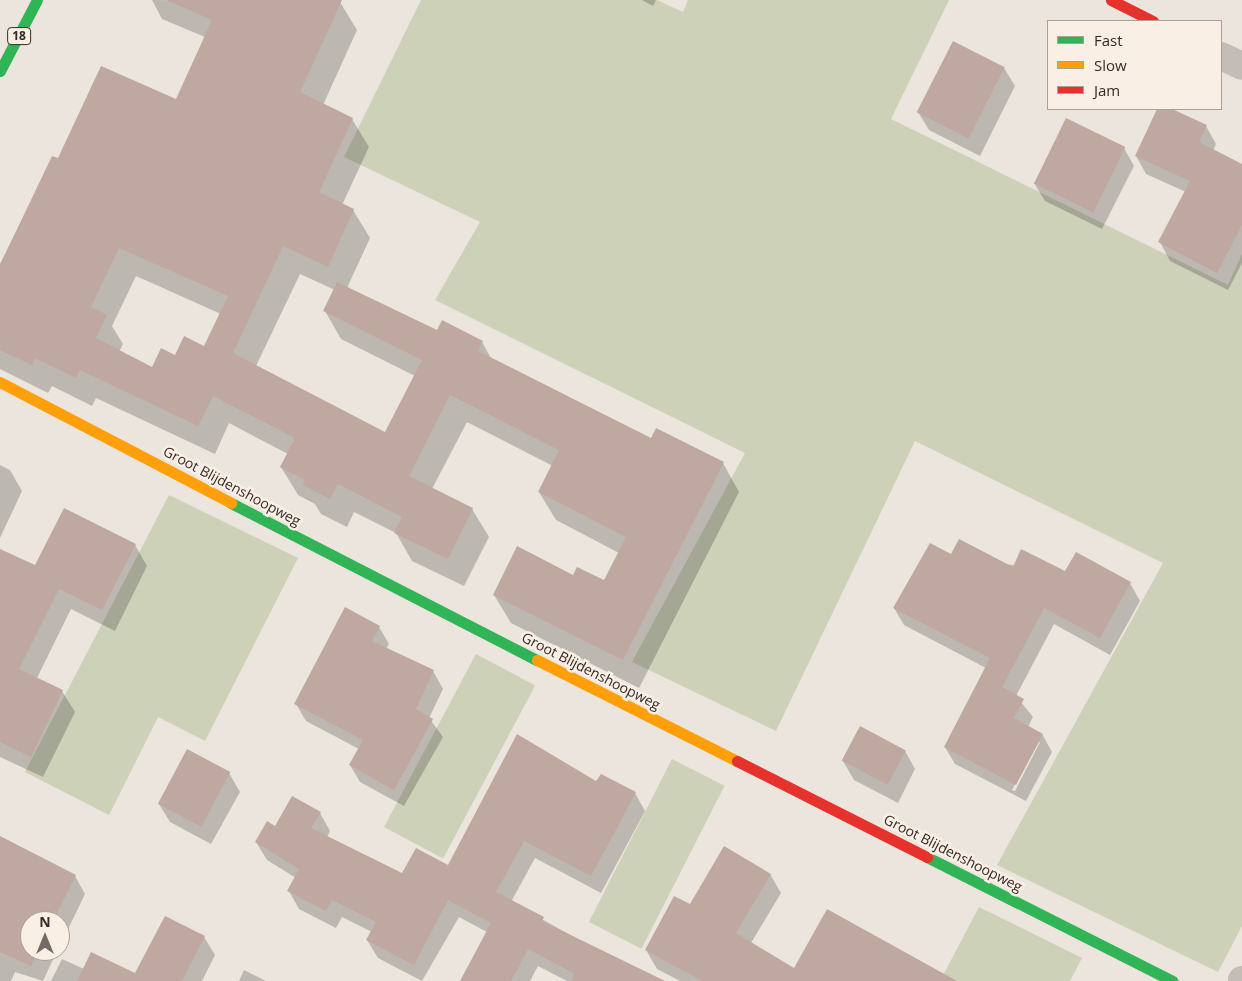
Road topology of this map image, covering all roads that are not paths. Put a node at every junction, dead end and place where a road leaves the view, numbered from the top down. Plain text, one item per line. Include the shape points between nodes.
1 (37, 0) edge
2 (1110, 0) edge
3 (1151, 20) edge
4 (1222, 56) edge
5 (1, 66) edge
6 (1242, 66) edge
7 (0, 382) edge
8 (1173, 981) edge

1 - 5 street, 18
2 - 3 street
4 - 6 street
7 - 8 street, Groot Blijdenshoopweg via 403,593

